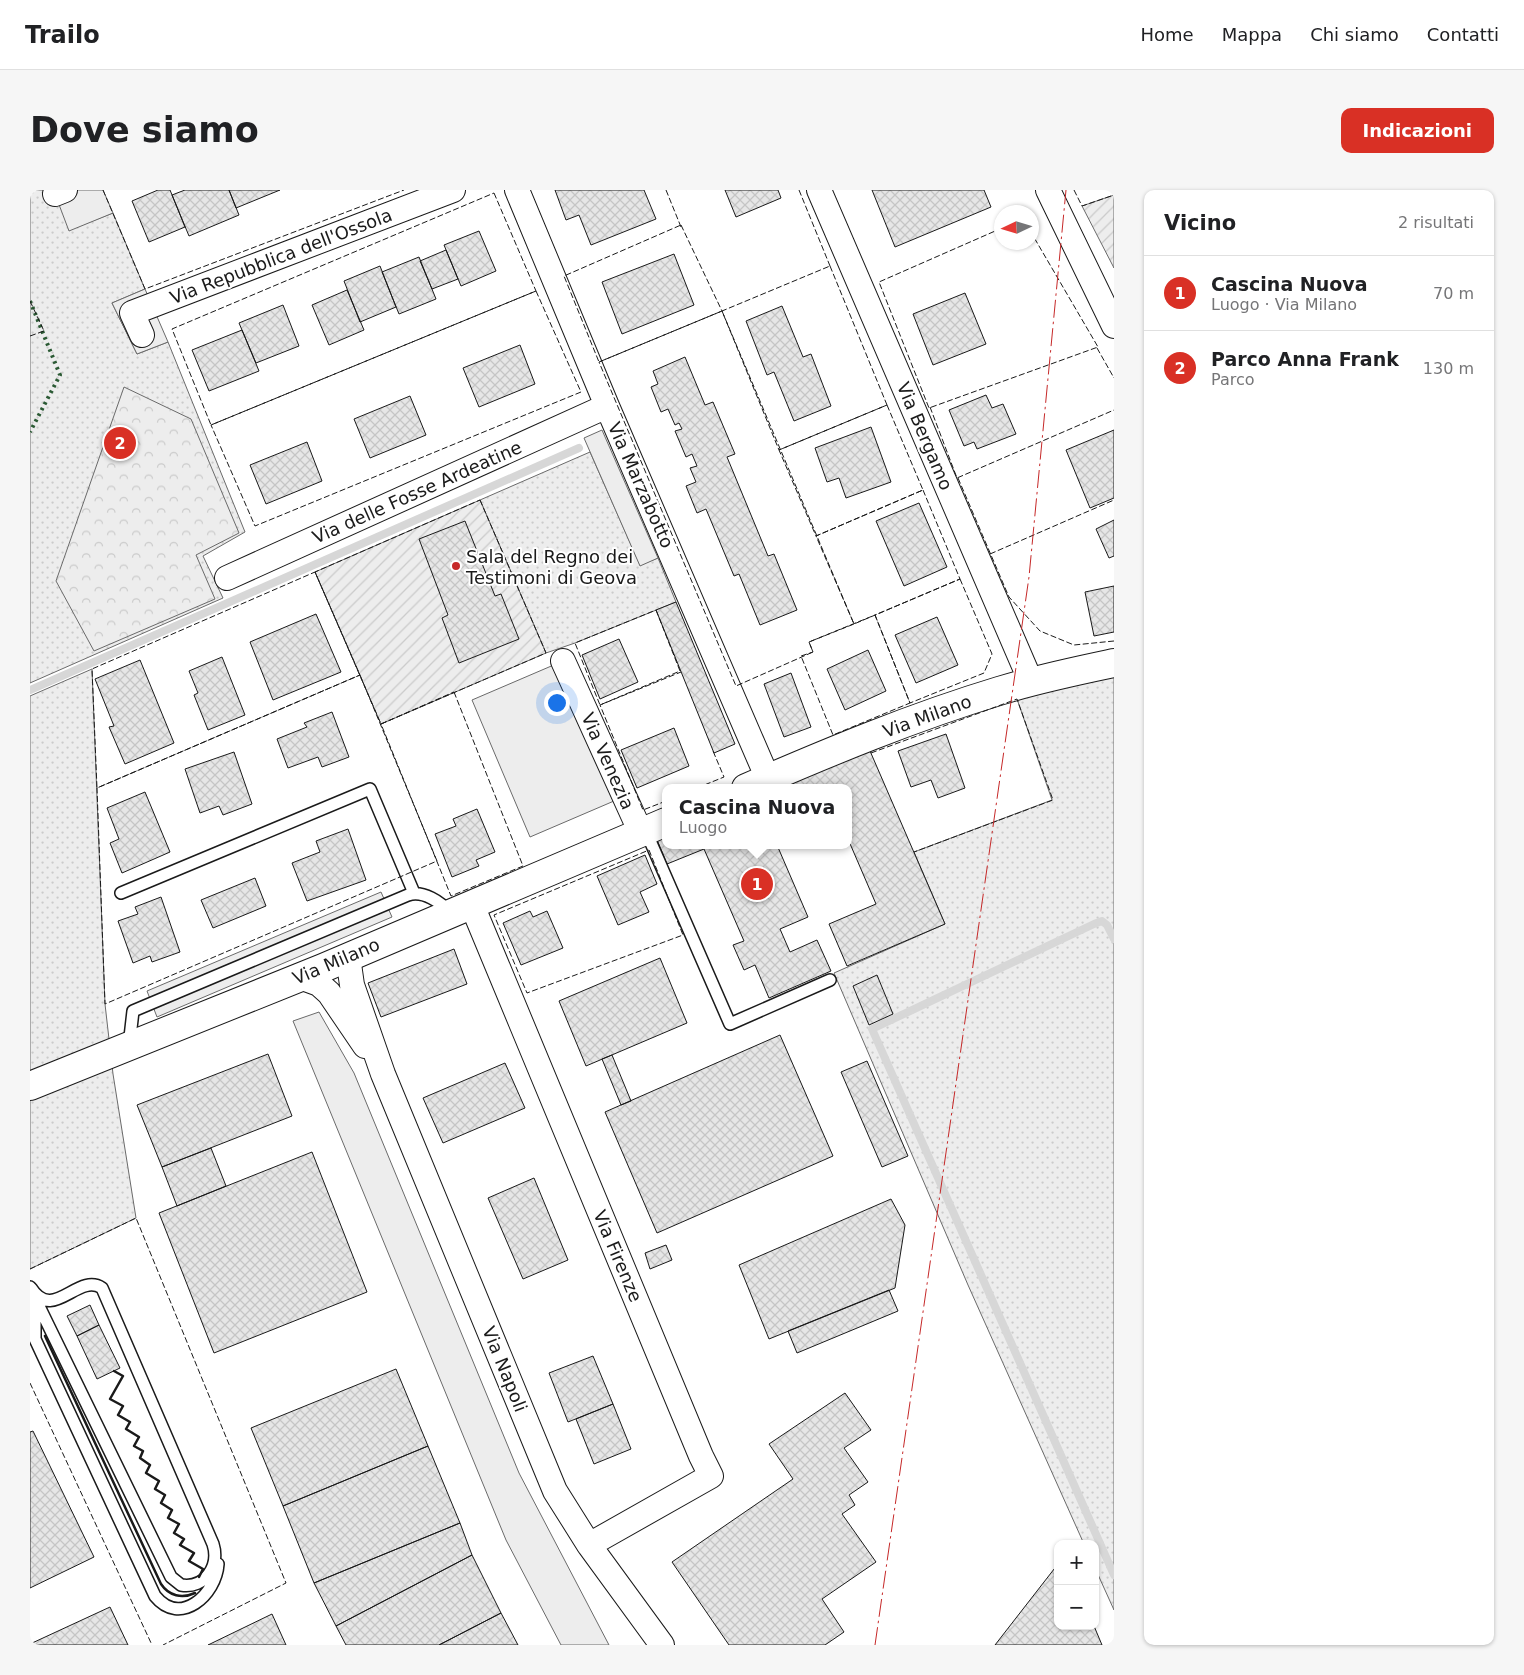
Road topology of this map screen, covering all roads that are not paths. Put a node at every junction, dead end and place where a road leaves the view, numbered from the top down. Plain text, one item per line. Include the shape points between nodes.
1 (453, 190) edge
2 (517, 190) edge
3 (819, 190) edge
4 (1048, 190) edge
5 (1114, 326) edge
6 (142, 335) dead end
7 (607, 406) junction
8 (227, 578) dead end
9 (563, 661) dead end
10 (1114, 662) edge
11 (1031, 682) junction
12 (757, 783) edge
13 (662, 824) edge
14 (641, 833) junction
15 (121, 893) dead end
16 (414, 893) junction
17 (461, 909) junction
18 (348, 957) junction
19 (300, 977) junction
20 (830, 980) dead end
21 (129, 1047) junction
22 (384, 1074) junction
23 (30, 1086) edge
24 (32, 1290) edge
25 (214, 1544) junction
26 (589, 1545) junction
27 (662, 1645) edge

1 - 6 street, Via Repubblica dell'Ossola via 132,313
2 - 7 street, Via Marzabotto
3 - 11 street, Via Bergamo
4 - 5 street
7 - 8 street, Via delle Fosse Ardeatine
7 - 12 street, Via Marzabotto
9 - 14 street, Via Venezia
10 - 11 street, Via Milano
11 - 12 street, Via Milano via 892,727
13 - 14 street, Via Milano
14 - 17 street, Via Milano
14 - 20 lane via 651,843 730,1024
15 - 16 lane via 370,789
16 - 17 lane
16 - 21 lane via 133,1011
17 - 18 street, Via Milano
17 - 26 street, Via Firenze via 712,1476
18 - 19 street, Via Milano
18 - 22 street, Via Napoli via 352,985
19 - 21 street, Via Milano
19 - 22 street, Via Napoli via 316,982 330,993
21 - 23 street, Via Milano
22 - 26 street, Via Napoli via 555,1491
24 - 25 lane via 47,1301 91,1284 102,1288
24 - 25 lane via 173,1579 188,1586 203,1580 214,1564
24 - 25 lane via 36,1339 153,1592 161,1603 174,1609 184,1609 208,1593 218,1569
26 - 27 street, Via Napoli

